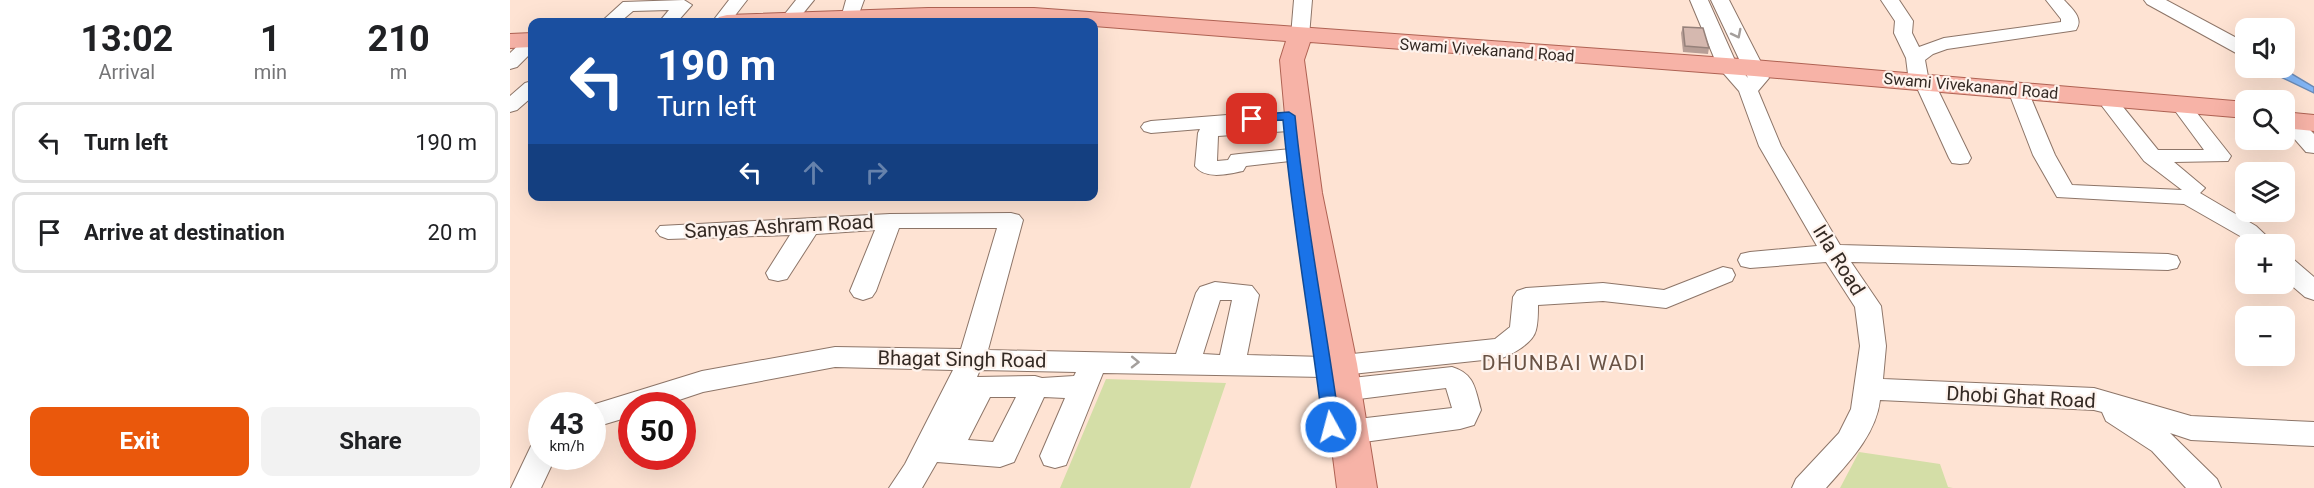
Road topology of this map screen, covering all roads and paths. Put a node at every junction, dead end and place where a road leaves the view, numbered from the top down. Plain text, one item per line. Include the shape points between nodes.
1 (738, 0) edge
2 (746, 0) edge
3 (804, 0) edge
4 (1303, 0) edge
5 (1699, 0) edge
6 (1720, 0) edge
7 (1890, 0) edge
8 (2055, 0) edge
9 (2153, 0) edge
10 (854, 13) edge
11 (614, 18) edge
12 (672, 18) edge
13 (724, 18) edge
14 (731, 18) edge
15 (790, 18) edge
16 (808, 18) edge
17 (882, 18) edge
18 (1070, 18) edge
19 (1098, 20) edge
20 (1098, 26) edge
21 (528, 33) edge
22 (510, 34) edge
23 (1296, 37) junction
24 (510, 41) edge
25 (528, 41) edge
26 (528, 45) edge
27 (2235, 46) edge
28 (510, 63) edge
29 (1745, 76) junction
30 (1921, 76) junction
31 (528, 90) edge
32 (2021, 98) junction
33 (2112, 105) junction
34 (510, 106) edge
35 (2235, 109) edge
36 (2186, 112) junction
37 (2235, 116) edge
38 (2296, 118) edge
39 (1282, 122) junction
40 (1216, 126) junction
41 (1151, 127) dead end
42 (2314, 147) edge
43 (1280, 156) junction
44 (2152, 156) junction
45 (1960, 158) dead end
46 (2194, 188) dead end
47 (890, 221) junction
48 (808, 227) junction
49 (668, 231) dead end
50 (2251, 234) edge
51 (1833, 253) junction
52 (1750, 260) dead end
53 (2168, 262) dead end
54 (778, 273) dead end
55 (1723, 275) dead end
56 (2295, 275) edge
57 (863, 291) dead end
58 (2314, 291) edge
59 (972, 359) junction
60 (1060, 361) junction
61 (1094, 361) junction
62 (1016, 372) junction
63 (1339, 377) junction
64 (1048, 387) junction
65 (1084, 387) junction
66 (1868, 389) junction
67 (2094, 399) junction
68 (606, 413) edge
69 (955, 416) junction
70 (1355, 432) junction
71 (2314, 435) edge
72 (938, 450) junction
73 (1018, 454) dead end
74 (1055, 456) dead end
75 (535, 470) edge
76 (526, 488) edge
77 (904, 488) edge
78 (1339, 488) edge
79 (1357, 488) edge
80 (1807, 488) edge
81 (2206, 488) edge

1 - 13 street
2 - 14 street
3 - 15 street
4 - 23 street
5 - 29 street
6 -> 29 street
7 - 30 street via 1904,21 1903,33
8 - 30 street via 2070,18 2070,26 1926,50
9 - 27 street
10 - 16 main road, Swami Vivekanand Road
10 - 17 main road, Swami Vivekanand Road
10 - 18 main road, Swami Vivekanand Road
11 - 12 street via 629,6 683,5
19 - 23 main road, Swami Vivekanand Road
20 - 23 main road, Swami Vivekanand Road
21 - 22 main road
23 - 29 main road, Swami Vivekanand Road
23 - 39 main road via 1284,60
23 - 63 main road via 1292,60 1307,193
24 - 25 main road
26 - 28 street
29 - 30 main road, Swami Vivekanand Road
29 - 51 street, Irla Road via 1770,146
30 - 32 main road, Swami Vivekanand Road
30 - 35 main road, Swami Vivekanand Road
30 - 45 street
31 - 34 street
32 - 33 main road, Swami Vivekanand Road
32 - 50 street via 2044,155 2065,192 2189,196
33 - 36 main road, Swami Vivekanand Road
33 - 44 street
36 - 37 main road, Swami Vivekanand Road
36 - 44 street via 2220,156
38 - 42 street
39 - 40 street
39 - 43 main road
40 - 41 street
40 - 43 street via 1208,133 1207,168
43 - 63 main road
44 - 46 street
47 - 48 street, Sanyas Ashram Road
47 - 57 street
47 - 59 street, Sanyas Ashram Road via 1011,220
48 - 49 street, Sanyas Ashram Road
48 - 54 street
51 - 52 street
51 - 53 street
51 - 66 street, Irla Road via 1868,306 1874,346
55 - 63 street via 1666,299 1603,292 1527,297 1523,331 1502,348
56 - 58 street
59 - 62 street, Bhagat Singh Road
59 - 68 street, Bhagat Singh Road via 835,357 702,382
59 - 69 street
60 - 61 street, Bhagat Singh Road
60 - 62 street, Bhagat Singh Road
60 - 64 street
61 -> 63 street, Bhagat Singh Road via 1211,361
61 - 65 street
62 - 69 street via 981,386
62 - 72 street via 1035,387 1006,450 1000,454
63 - 70 main road
63 - 70 street via 1452,377 1458,381 1467,410 1460,418
63 - 78 main road
64 - 65 street
64 - 73 street
65 - 74 street
66 - 67 street, Dhobi Ghat Road
66 - 80 street, Irla Road via 1865,409 1849,441
67 - 71 street, Dhobi Ghat Road via 2191,428
67 - 81 street via 2162,443
69 - 72 street
70 - 79 main road
72 - 77 street
75 - 76 street

